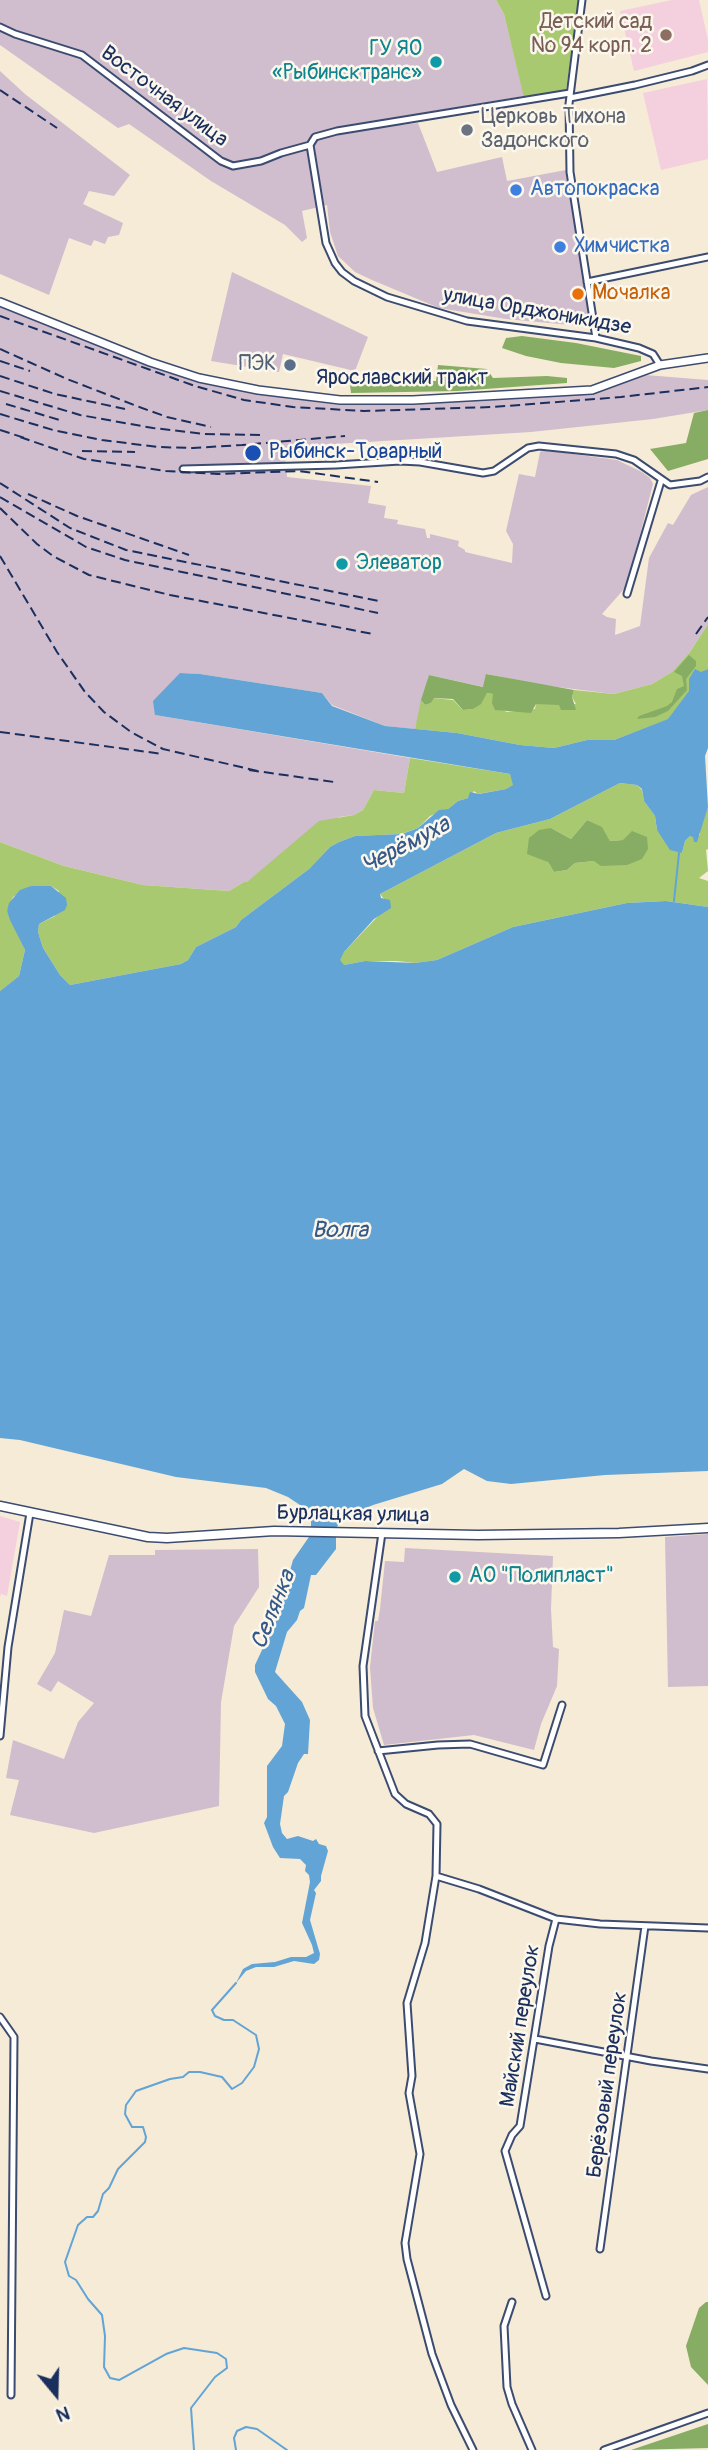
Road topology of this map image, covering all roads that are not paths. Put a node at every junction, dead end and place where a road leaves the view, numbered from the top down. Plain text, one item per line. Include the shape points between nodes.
1 (582, 0) edge
2 (0, 27) edge
3 (708, 65) edge
4 (570, 96) junction
5 (310, 145) junction
6 (708, 257) edge
7 (587, 282) junction
8 (0, 302) edge
9 (596, 338) junction
10 (708, 358) edge
11 (660, 365) junction
12 (183, 469) dead end
13 (708, 477) edge
14 (661, 481) junction
15 (627, 594) dead end
16 (0, 1506) edge
17 (30, 1513) junction
18 (708, 1528) edge
19 (382, 1532) junction
20 (562, 1705) dead end
21 (0, 1736) edge
22 (378, 1751) junction
23 (436, 1876) junction
24 (556, 1919) junction
25 (645, 1926) junction
26 (708, 1927) edge
27 (0, 2017) edge
28 (535, 2039) junction
29 (628, 2056) junction
30 (708, 2069) edge
31 (600, 2249) dead end
32 (546, 2296) dead end
33 (512, 2302) dead end
34 (11, 2395) dead end
35 (708, 2413) edge
36 (473, 2450) edge
37 (532, 2450) edge
38 (604, 2450) edge

1 - 4 street
2 - 5 street, Восточная улица via 82,55 233,166
3 - 4 street via 635,85
4 - 5 street via 337,131 315,137
4 - 7 street via 571,183
5 - 9 street, улица Орджоникидзе via 326,243 335,263 354,281 437,314
6 - 7 street
7 - 9 street
8 - 11 street, Ярославский тракт via 170,369 224,384 318,398 413,400 592,390
9 - 11 street, улица Орджоникидзе via 639,348 653,354
10 - 11 street, Ярославский тракт
12 - 14 street via 400,461 483,473 539,446 617,454 634,460
13 - 14 street via 684,485
14 - 15 street
16 - 17 main road, Бурлацкая улица
17 - 19 main road, Бурлацкая улица via 148,1537 255,1531
17 - 21 street via 8,1647
18 - 19 main road, Бурлацкая улица via 478,1535
19 - 22 street via 363,1666 365,1716
20 - 22 street via 543,1765 470,1744
22 - 23 street via 395,1794 438,1824
23 - 24 street
23 - 36 street via 425,1943 407,2003 409,2094 421,2154 405,2243 432,2354
24 - 25 street
24 - 28 street, Майский переулок
25 - 26 street
25 - 29 street, Берёзовый переулок
27 - 34 street via 14,2037
28 - 29 street
28 - 32 street, Майский переулок via 520,2126 505,2151
29 - 30 street
29 - 31 street, Берёзовый переулок
33 - 37 street via 504,2326 507,2387
35 - 38 street

